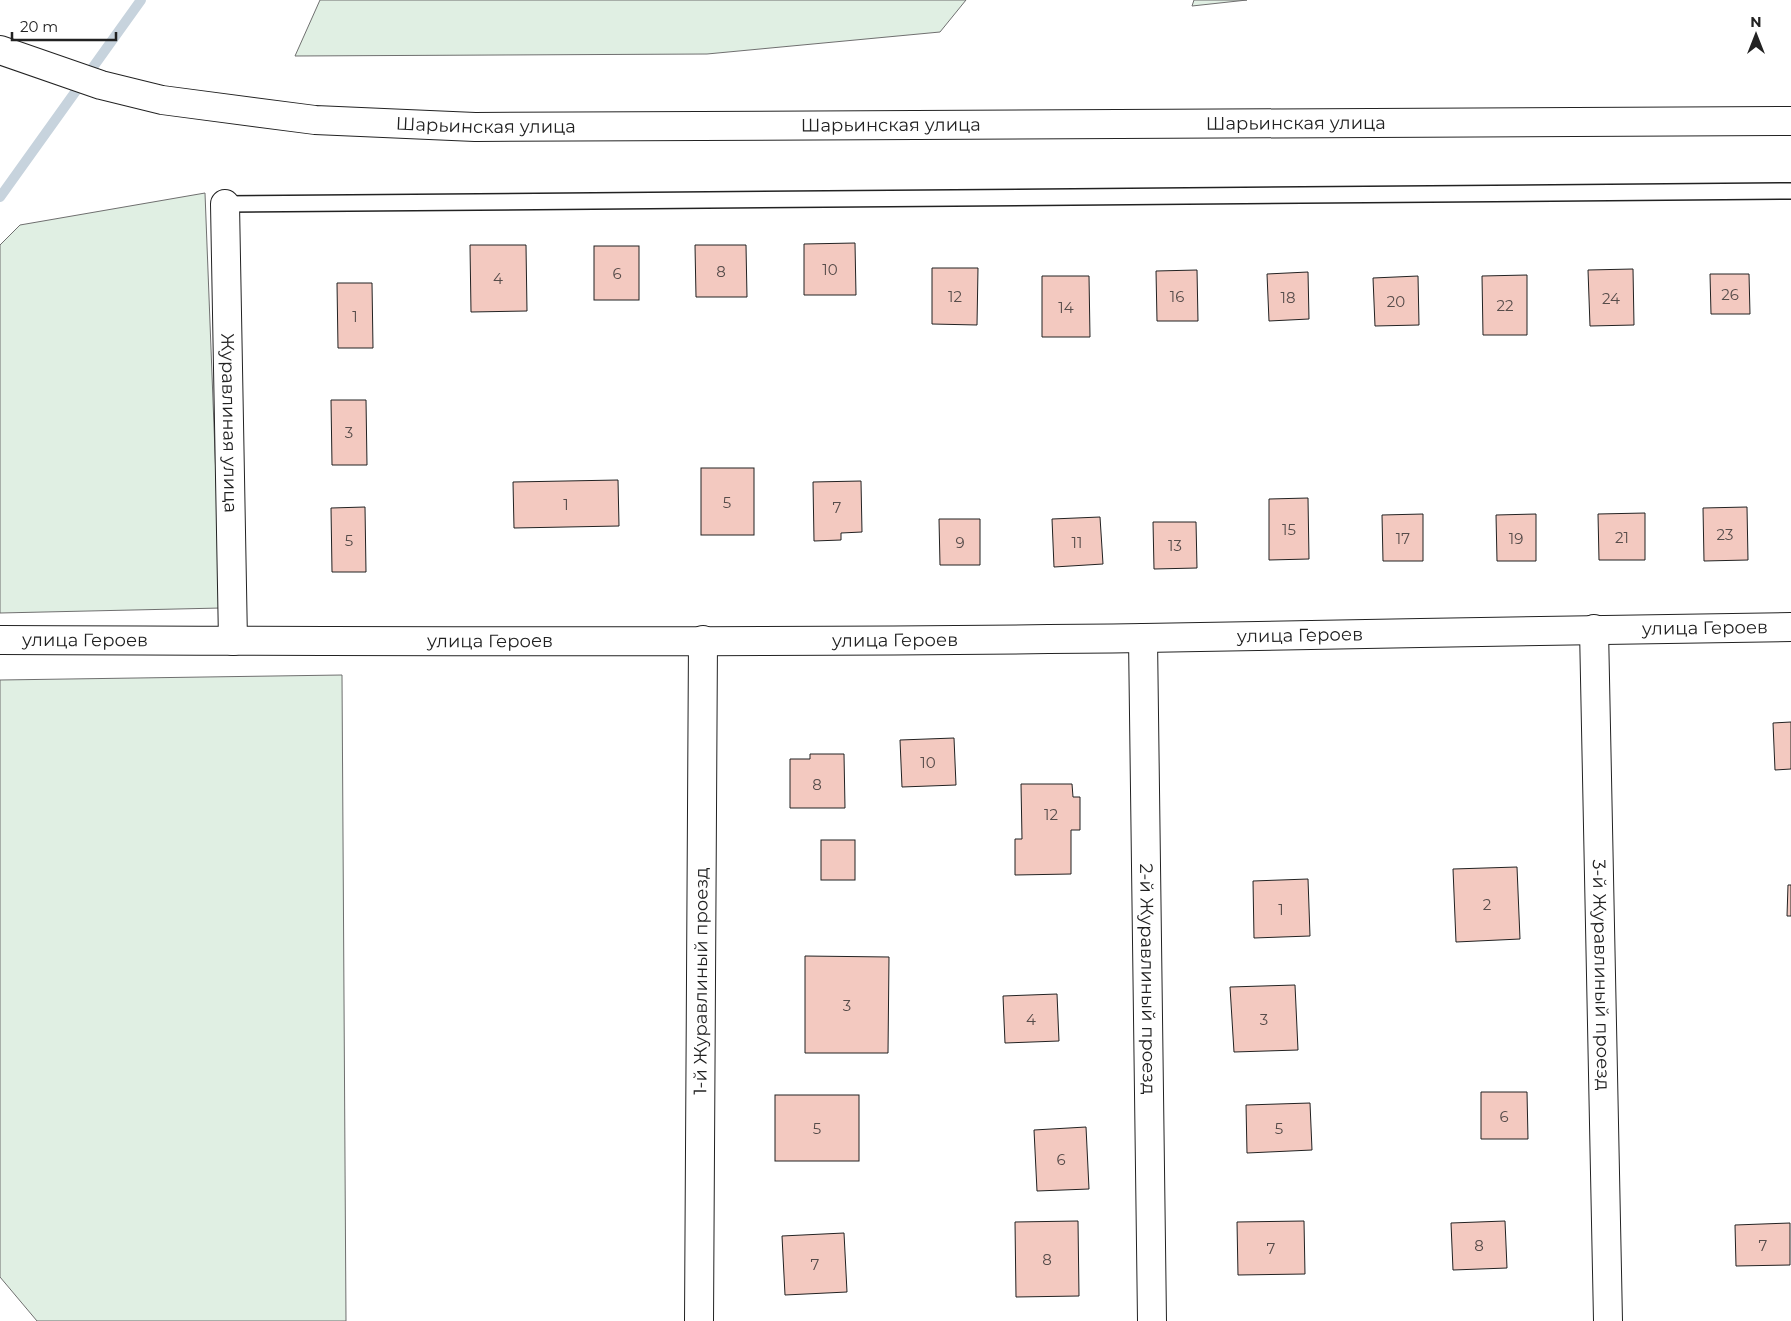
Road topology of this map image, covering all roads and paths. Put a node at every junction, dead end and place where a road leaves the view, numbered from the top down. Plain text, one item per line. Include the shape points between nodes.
1 (0, 50) edge
2 (1791, 121) edge
3 (1791, 190) edge
4 (224, 204) joint
5 (1791, 627) edge
6 (1594, 629) junction
7 (1143, 638) junction
8 (0, 640) edge
9 (703, 640) junction
10 (233, 641) junction
11 (699, 1321) edge
12 (1152, 1321) edge
13 (1608, 1321) edge

1 - 2 street, Шарьинская улица via 101,85 162,100 315,120 475,127
3 - 4 lane
4 - 10 street, Журавлиная улица
5 - 6 street, улица Героев
6 - 7 street, улица Героев
6 - 13 street, 3-й Журавлиный проезд
7 - 9 street, улица Героев
7 - 12 street, 2-й Журавлиный проезд
8 - 10 street, улица Героев
9 - 10 street, улица Героев
9 - 11 street, 1-й Журавлиный проезд

